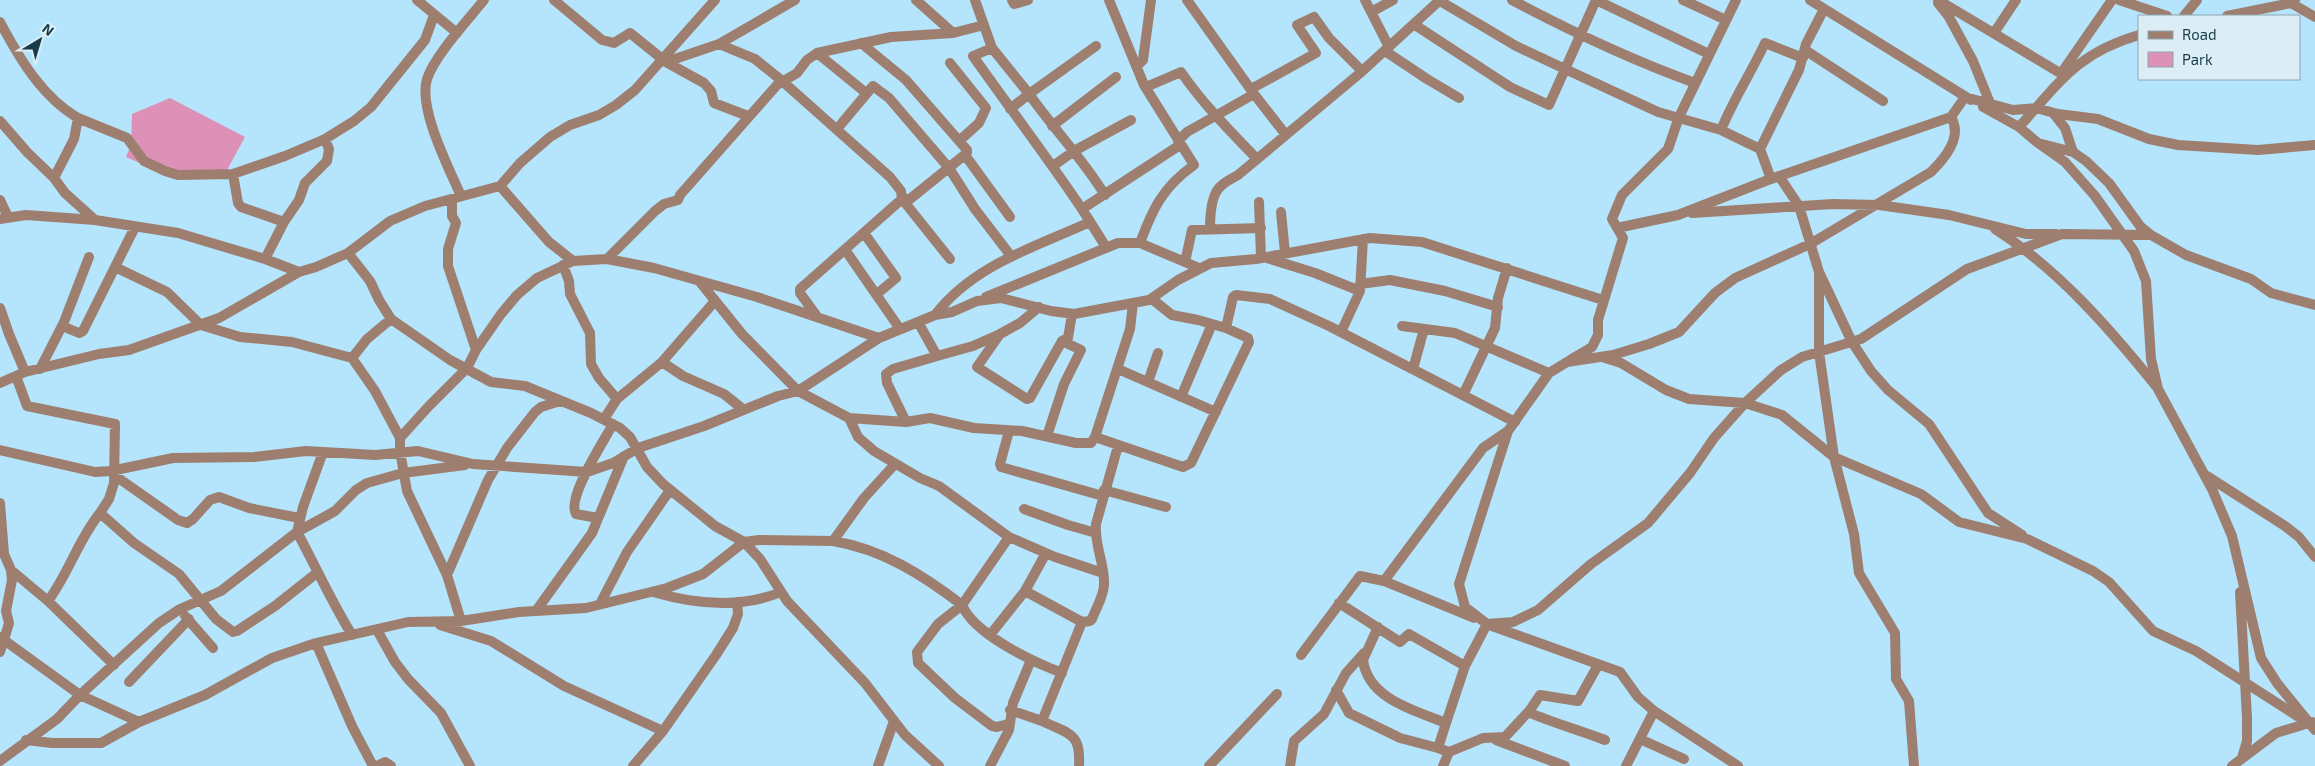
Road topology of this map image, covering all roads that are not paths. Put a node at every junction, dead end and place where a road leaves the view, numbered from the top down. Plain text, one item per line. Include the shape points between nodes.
1 (417, 0) edge
2 (484, 0) edge
3 (554, 0) edge
4 (715, 0) edge
5 (795, 0) edge
6 (916, 0) edge
7 (975, 0) edge
8 (1012, 0) edge
9 (1028, 0) edge
10 (1109, 0) edge
11 (1151, 0) edge
12 (1187, 0) edge
13 (1365, 0) edge
14 (1393, 0) edge
15 (1440, 0) edge
16 (1512, 0) edge
17 (1596, 0) edge
18 (1683, 0) edge
19 (1736, 0) edge
20 (1810, 0) edge
21 (1937, 0) edge
22 (2016, 0) edge
23 (2112, 0) edge
24 (2120, 0) edge
25 (2197, 0) edge
26 (2293, 1) edge
27 (785, 3) edge
28 (1824, 9) junction
29 (1371, 12) junction
30 (434, 15) junction
31 (2164, 15) edge
32 (2185, 15) edge
33 (2230, 15) edge
34 (2315, 17) edge
35 (1726, 20) junction
36 (0, 22) edge
37 (984, 25) junction
38 (1415, 25) junction
39 (457, 33) junction
40 (953, 33) junction
41 (1994, 33) junction
42 (2138, 35) edge
43 (1580, 36) junction
44 (861, 43) junction
45 (719, 44) junction
46 (1096, 46) dead end
47 (992, 48) junction
48 (1387, 49) junction
49 (817, 53) junction
50 (1710, 54) junction
51 (1804, 54) junction
52 (664, 61) junction
53 (950, 63) dead end
54 (1137, 66) junction
55 (1565, 70) junction
56 (1362, 71) junction
57 (2063, 74) junction
58 (1116, 77) dead end
59 (781, 80) junction
60 (1695, 84) junction
61 (1146, 87) junction
62 (1252, 92) junction
63 (866, 93) junction
64 (1029, 94) junction
65 (1965, 97) junction
66 (1458, 98) dead end
67 (1883, 101) dead end
68 (1989, 105) junction
69 (2036, 108) junction
70 (1010, 109) junction
71 (2053, 113) junction
72 (1997, 114) junction
73 (748, 116) junction
74 (1216, 117) junction
75 (1951, 117) junction
76 (78, 118) junction
77 (1679, 118) junction
78 (1131, 120) dead end
79 (0, 121) edge
80 (1052, 126) junction
81 (2020, 127) junction
82 (837, 128) junction
83 (1721, 130) junction
84 (1286, 135) junction
85 (325, 139) junction
86 (959, 141) junction
87 (1179, 143) junction
88 (2038, 143) junction
89 (2315, 145) edge
90 (1760, 149) junction
91 (1074, 151) junction
92 (2073, 152) junction
93 (965, 155) junction
94 (1256, 159) junction
95 (1053, 166) junction
96 (949, 168) junction
97 (233, 174) junction
98 (54, 178) junction
99 (1775, 178) junction
100 (500, 186) junction
101 (1105, 195) junction
102 (456, 198) junction
103 (902, 199) junction
104 (0, 200) edge
105 (1259, 202) dead end
106 (1879, 205) junction
107 (1799, 206) junction
108 (1082, 209) junction
109 (1281, 212) dead end
110 (1678, 214) junction
111 (1010, 217) dead end
112 (4, 218) edge
113 (95, 220) junction
114 (284, 222) junction
115 (1090, 222) junction
116 (1987, 224) junction
117 (135, 227) junction
118 (1261, 228) junction
119 (1617, 228) junction
120 (1210, 229) junction
121 (864, 233) junction
122 (2062, 234) junction
123 (2122, 234) junction
124 (2151, 235) junction
125 (1363, 238) junction
126 (1140, 243) junction
127 (1810, 244) junction
128 (1106, 247) junction
129 (2025, 248) junction
130 (846, 251) junction
131 (348, 253) junction
132 (1285, 253) junction
133 (1011, 256) junction
134 (89, 257) dead end
135 (265, 258) junction
136 (1263, 258) junction
137 (607, 259) junction
138 (950, 259) dead end
139 (573, 261) junction
140 (1185, 262) junction
141 (563, 265) junction
142 (115, 267) junction
143 (1199, 268) junction
144 (1507, 268) junction
145 (299, 272) junction
146 (1819, 272) junction
147 (700, 282) junction
148 (1360, 288) junction
149 (877, 294) junction
150 (1152, 299) junction
151 (1603, 300) junction
152 (715, 301) junction
153 (977, 301) junction
154 (1134, 303) junction
155 (2315, 305) edge
156 (1498, 307) junction
157 (0, 308) edge
158 (1039, 308) junction
159 (935, 314) junction
160 (1072, 314) junction
161 (816, 315) junction
162 (392, 319) junction
163 (918, 322) junction
164 (1212, 324) junction
165 (200, 325) junction
166 (3, 326) edge
167 (62, 326) junction
168 (1402, 326) dead end
169 (1226, 328) junction
170 (900, 329) junction
171 (1424, 329) junction
172 (1341, 332) junction
173 (1000, 334) junction
174 (880, 338) junction
175 (1062, 341) junction
176 (1852, 342) junction
177 (1488, 346) junction
178 (476, 350) junction
179 (1819, 352) junction
180 (1158, 353) dead end
181 (937, 356) junction
182 (1603, 357) junction
183 (352, 358) junction
184 (662, 362) junction
185 (1567, 362) junction
186 (467, 368) junction
187 (1118, 368) junction
188 (40, 369) junction
189 (1413, 369) junction
190 (1549, 372) junction
191 (21, 374) junction
192 (1148, 382) junction
193 (0, 384) edge
194 (2158, 389) junction
195 (798, 391) junction
196 (1463, 395) junction
197 (1181, 397) junction
198 (617, 399) junction
199 (560, 401) junction
200 (1745, 403) junction
201 (744, 410) junction
202 (1216, 412) junction
203 (849, 418) junction
204 (608, 421) junction
205 (906, 422) junction
206 (1514, 422) junction
207 (1508, 431) junction
208 (1009, 432) junction
209 (1047, 436) junction
210 (1095, 437) junction
211 (400, 438) junction
212 (1118, 446) junction
213 (638, 448) junction
214 (0, 450) edge
215 (400, 451) junction
216 (323, 452) junction
217 (624, 456) junction
218 (1834, 456) junction
219 (473, 464) junction
220 (895, 464) junction
221 (497, 466) junction
222 (115, 472) junction
223 (586, 472) junction
224 (402, 473) junction
225 (2204, 474) junction
226 (670, 490) junction
227 (1104, 493) junction
228 (0, 504) edge
229 (1166, 507) dead end
230 (1024, 508) dead end
231 (100, 513) junction
232 (299, 518) junction
233 (598, 518) junction
234 (297, 532) junction
235 (1096, 533) junction
236 (1009, 536) junction
237 (2027, 539) junction
238 (833, 541) junction
239 (744, 542) junction
240 (1046, 553) junction
241 (2315, 557) edge
242 (2238, 564) junction
243 (10, 570) junction
244 (318, 572) junction
245 (1103, 573) junction
246 (447, 575) junction
247 (1384, 581) junction
248 (1024, 591) junction
249 (652, 592) junction
250 (781, 592) junction
251 (202, 600) junction
252 (48, 602) junction
253 (737, 602) junction
254 (1339, 603) junction
255 (600, 604) junction
256 (962, 604) junction
257 (180, 609) junction
258 (536, 611) junction
259 (189, 619) junction
260 (428, 621) junction
261 (461, 621) junction
262 (1082, 622) junction
263 (1487, 624) junction
264 (1378, 627) junction
265 (377, 630) junction
266 (352, 635) junction
267 (990, 635) junction
268 (2, 638) edge
269 (316, 643) junction
270 (213, 648) dead end
271 (1366, 651) junction
272 (0, 652) edge
273 (1301, 655) dead end
274 (1031, 660) junction
275 (114, 665) junction
276 (1598, 665) junction
277 (1465, 666) junction
278 (1062, 673) junction
279 (129, 682) dead end
280 (2245, 683) junction
281 (1336, 690) junction
282 (80, 694) junction
283 (1277, 694) dead end
284 (1010, 710) junction
285 (1654, 711) junction
286 (1528, 712) junction
287 (894, 721) junction
288 (1042, 721) junction
289 (139, 722) junction
290 (1446, 723) junction
291 (1008, 724) junction
292 (2313, 725) edge
293 (663, 732) junction
294 (1492, 738) junction
295 (1640, 739) junction
296 (26, 740) junction
297 (1605, 740) dead end
298 (1438, 748) junction
299 (1449, 752) junction
300 (2242, 758) junction
301 (1684, 759) dead end
302 (0, 761) edge
303 (1734, 765) edge
304 (373, 766) edge
305 (377, 766) edge
306 (391, 766) edge
307 (470, 766) edge
308 (633, 766) edge
309 (878, 766) edge
310 (939, 766) edge
311 (990, 766) edge
312 (1079, 766) edge
313 (1209, 766) edge
314 (1290, 766) edge
315 (1442, 766) edge
316 (1565, 766) edge
317 (1626, 766) edge
318 (1914, 766) edge
319 (2232, 766) edge

1 - 30 street
2 - 39 street
3 - 52 street via 602,40 614,43 630,33
4 - 52 street
5 - 27 street
6 - 40 street
7 - 37 street
8 - 9 street via 1014,4
10 - 54 street
11 - 54 street via 1143,60
12 - 62 street
13 - 29 street
14 - 29 street
15 - 38 street
15 - 55 street via 1516,46
16 - 43 street
17 - 43 street
17 - 50 street
18 - 35 street
19 - 35 street
20 - 28 street
21 - 41 street
21 - 68 street via 1973,61
22 - 41 street
23 - 57 street
24 - 31 street
25 - 32 street
26 - 33 street
26 - 34 street
27 - 45 street
28 - 51 street
28 - 65 street
29 - 48 street
30 - 39 street
30 - 85 street via 426,40 371,108
35 - 50 street
36 - 76 street via 49,96
37 - 40 street
37 - 47 street
38 - 48 street
38 - 55 street via 1510,87 1549,105
39 - 102 street via 428,78 426,94 430,119
40 - 44 street via 891,37
41 - 57 street
42 - 57 street via 2094,52
43 - 55 street
43 - 60 street
44 - 49 street
44 - 86 street via 906,80
45 - 52 street
45 - 59 street via 755,59
46 - 64 street
47 - 64 street
47 - 70 street via 973,56
48 - 56 street
48 - 66 street
49 - 59 street via 797,73
49 - 63 street
50 - 60 street
51 - 67 street
51 - 83 street via 1764,43
51 - 90 street
52 - 73 street via 704,83 711,90 714,104
52 - 100 street via 616,105 550,137
53 - 86 street via 986,108 979,123
54 - 61 street
55 - 77 street via 1658,112
56 - 62 street via 1329,38 1314,17 1297,25 1316,53
56 - 84 street
57 - 69 street
58 - 80 street
59 - 73 street
59 - 82 street
60 - 77 street
61 - 74 street via 1181,72
61 - 87 street
62 - 74 street
62 - 84 street
63 - 82 street
63 - 96 street via 874,86 889,98
64 - 70 street
64 - 80 street
65 - 68 street
65 - 72 street
65 - 75 street
68 - 69 street via 2012,110
68 - 72 street
69 - 71 street
69 - 81 street
70 - 95 street
71 - 89 street via 2098,119 2178,145 2258,150
71 - 92 street via 2065,128
72 - 81 street
73 - 137 street via 678,200 655,211
74 - 87 street via 1187,132
74 - 94 street
75 - 99 street
75 - 106 street via 1955,124 1946,157 1931,172
76 - 97 street via 127,138 139,156 152,167 178,175
76 - 98 street via 74,139
77 - 83 street
77 - 119 street via 1668,149 1622,195 1612,219
78 - 91 street
79 - 98 street
80 - 91 street
81 - 88 street
82 - 103 street via 890,177 901,191
83 - 90 street
84 - 94 street
85 - 97 street
85 - 114 street via 329,149 327,161 306,183
86 - 93 street via 967,150
87 - 101 street
87 - 126 street via 1194,165 1174,180 1162,195
88 - 92 street
88 - 123 street via 2066,162
90 - 99 street
91 - 95 street
91 - 101 street
92 - 124 street via 2109,183 2140,226
93 - 96 street
93 - 111 street
94 - 120 street via 1217,190
95 - 108 street
96 - 103 street via 910,199
96 - 133 street
97 - 114 street via 241,207
98 - 113 street via 65,193
99 - 107 street
99 - 110 street
100 - 102 street
100 - 139 street via 549,242
101 - 108 street
102 - 131 street via 425,206 390,221
102 - 178 street via 452,216 456,223 448,249 448,266
103 - 121 street
103 - 138 street
104 - 112 street
105 - 118 street
106 - 107 street
106 - 116 street
106 - 127 street
107 - 110 street
107 - 127 street
108 - 115 street
109 - 132 street
110 - 119 street
112 - 113 street via 26,215
113 - 117 street
114 - 135 street
115 - 128 street
115 - 133 street
116 - 122 street via 2026,234
116 - 129 street
117 - 135 street via 178,233
117 - 142 street
118 - 120 street
118 - 136 street
119 - 151 street via 1623,238
120 - 140 street via 1192,230
121 - 130 street
121 - 149 street via 896,278
122 - 123 street
122 - 129 street
123 - 124 street
123 - 194 street via 2134,251 2146,281 2151,360
124 - 155 street via 2186,255 2251,279 2271,293
125 - 132 street
125 - 144 street via 1422,242
125 - 148 street
126 - 128 street via 1127,242
126 - 140 street
127 - 146 street
127 - 182 street via 1734,278 1715,293 1679,332
128 - 153 street
129 - 176 street via 1966,269
129 - 194 street via 2114,333
130 - 149 street
130 - 161 street via 800,289
131 - 145 street
131 - 162 street via 370,281
132 - 136 street
133 - 159 street via 949,296
134 - 167 street
135 - 145 street
136 - 143 street via 1211,263
136 - 148 street
137 - 139 street
137 - 147 street via 654,268
139 - 141 street
140 - 143 street
141 - 178 street via 527,286 501,314
141 - 198 street via 570,294 590,333 591,364
142 - 165 street via 167,292
142 - 167 street via 83,331 79,333
143 - 150 street
144 - 151 street
144 - 156 street
145 - 165 street via 220,318
146 - 176 street
146 - 179 street
147 - 152 street
147 - 161 street
148 - 156 street via 1390,280 1445,291
148 - 172 street
149 - 170 street
150 - 154 street
150 - 164 street via 1172,316
151 - 185 street via 1598,335 1592,346
152 - 184 street
152 - 195 street via 742,334
153 - 158 street via 1002,298
153 - 159 street via 952,312
154 - 160 street
154 - 187 street via 1134,316
156 - 177 street
157 - 166 street
158 - 160 street
158 - 173 street
159 - 163 street
160 - 175 street via 1068,338
161 - 174 street
162 - 183 street via 367,339
162 - 186 street via 450,360
163 - 170 street
163 - 181 street
164 - 169 street
164 - 197 street
165 - 183 street via 240,337 292,342
165 - 188 street via 129,350
166 - 191 street
167 - 188 street
168 - 171 street
169 - 172 street via 1231,298 1236,295 1270,299
169 - 202 street via 1250,340
170 - 174 street
171 - 177 street via 1455,333
171 - 189 street
172 - 189 street
173 - 175 street via 977,367 1027,398 1030,398
173 - 181 street
174 - 195 street
175 - 209 street via 1081,350 1064,384
176 - 179 street
176 - 237 street via 1888,390 1929,424 1988,513
177 - 190 street
177 - 196 street
178 - 186 street
179 - 200 street via 1802,357 1781,370
179 - 218 street
180 - 192 street
181 - 205 street via 892,369 886,374 886,383
182 - 185 street
182 - 200 street via 1621,363 1666,390 1689,399
183 - 211 street via 375,391
184 - 198 street
184 - 201 street via 724,394
185 - 190 street
186 - 199 street via 491,382 525,386
186 - 211 street
187 - 192 street
187 - 210 street
188 - 191 street
189 - 196 street
190 - 206 street
191 - 193 street
191 - 222 street via 27,406 115,424
192 - 197 street
194 - 225 street
195 - 201 street
195 - 203 street
196 - 206 street
197 - 202 street
198 - 204 street
199 - 204 street
199 - 221 street via 535,412
200 - 218 street via 1782,415
200 - 263 street via 1648,523 1591,564 1538,610 1514,622
201 - 213 street
202 - 212 street via 1187,467
203 - 205 street
203 - 220 street via 858,437
204 - 213 street via 630,437
204 - 223 street
205 - 208 street via 930,418
206 - 207 street
207 - 247 street via 1483,448
207 - 263 street via 1459,584 1465,607
208 - 209 street
208 - 227 street via 1001,467
209 - 210 street via 1076,443 1091,443
210 - 212 street
211 - 215 street
212 - 227 street
213 - 217 street
213 - 226 street via 647,467
214 - 222 street via 95,472
215 - 216 street via 375,455
215 - 219 street via 435,454
215 - 224 street
216 - 222 street via 173,458
216 - 232 street
217 - 223 street
217 - 233 street
218 - 237 street via 1920,494 1959,522
218 - 318 street via 1854,534 1859,573 1895,633 1896,679 1909,701
219 - 221 street
219 - 224 street
220 - 236 street via 939,486
220 - 238 street via 864,498
221 - 223 street
221 - 246 street
222 - 231 street via 109,499
222 - 232 street via 182,522 190,521 210,500 220,497 249,508
223 - 233 street via 574,504 575,512
224 - 234 street via 367,483 335,511
224 - 246 street via 407,491
225 - 241 street via 2285,526
225 - 242 street via 2232,536
226 - 239 street via 715,526
226 - 255 street via 627,552
227 - 229 street
227 - 235 street
228 - 243 street via 4,554
230 - 235 street
231 - 251 street via 134,543 179,574
231 - 252 street via 84,536 65,578
232 - 234 street
233 - 258 street via 588,539
234 - 244 street
234 - 251 street via 221,592
235 - 245 street
236 - 240 street
236 - 256 street
237 - 280 street via 2093,571 2109,582 2153,631 2196,651
238 - 239 street
238 - 256 street via 869,549 933,582
239 - 249 street via 702,574
239 - 250 street via 760,559
240 - 245 street
240 - 248 street
242 - 280 street
242 - 292 street via 2261,658 2277,683
243 - 252 street
243 - 268 street via 12,580 6,611 9,623
244 - 251 street via 235,632 216,619
244 - 266 street via 334,607
245 - 262 street via 1103,591 1092,618
246 - 261 street
247 - 254 street via 1360,576
247 - 263 street
248 - 262 street
248 - 267 street
249 - 253 street via 682,600
249 - 255 street
250 - 253 street via 759,601
250 - 287 street via 865,683
251 - 257 street
252 - 275 street
253 - 293 street via 738,614 733,628
254 - 264 street
254 - 273 street
255 - 258 street
256 - 267 street via 968,615
256 - 291 street via 938,624 916,652 918,663 955,698 992,726
257 - 259 street
257 - 275 street via 159,623
258 - 261 street
259 - 270 street
259 - 279 street
260 - 261 street
260 - 265 street
260 - 293 street via 491,641 564,686
262 - 278 street
263 - 276 street
263 - 277 street
264 - 271 street
264 - 277 street via 1400,642 1409,634
265 - 266 street
265 - 307 street via 395,662 440,713
266 - 269 street
267 - 274 street
268 - 272 street
268 - 282 street
269 - 289 street via 272,658 205,695
269 - 304 street
271 - 281 street
271 - 290 street via 1364,667 1376,690
274 - 278 street
274 - 284 street
275 - 282 street
276 - 285 street via 1620,672 1638,697
276 - 286 street via 1578,701 1540,695
277 - 290 street
278 - 288 street
280 - 292 street
280 - 300 street via 2247,741
281 - 298 street via 1349,713 1400,738
281 - 314 street via 1324,714 1294,741
282 - 289 street
282 - 296 street via 57,719
283 - 313 street
284 - 288 street
284 - 291 street
285 - 295 street
285 - 303 street
286 - 294 street via 1505,737
286 - 297 street
287 - 309 street
287 - 310 street
288 - 312 street via 1070,734 1077,741
289 - 296 street via 100,743
290 - 298 street
291 - 311 street
292 - 300 street via 2276,733
293 - 308 street
294 - 299 street via 1483,738
294 - 316 street
295 - 301 street
295 - 317 street
296 - 302 street
298 - 299 street
299 - 315 street
300 - 319 street
305 - 306 street via 386,762

